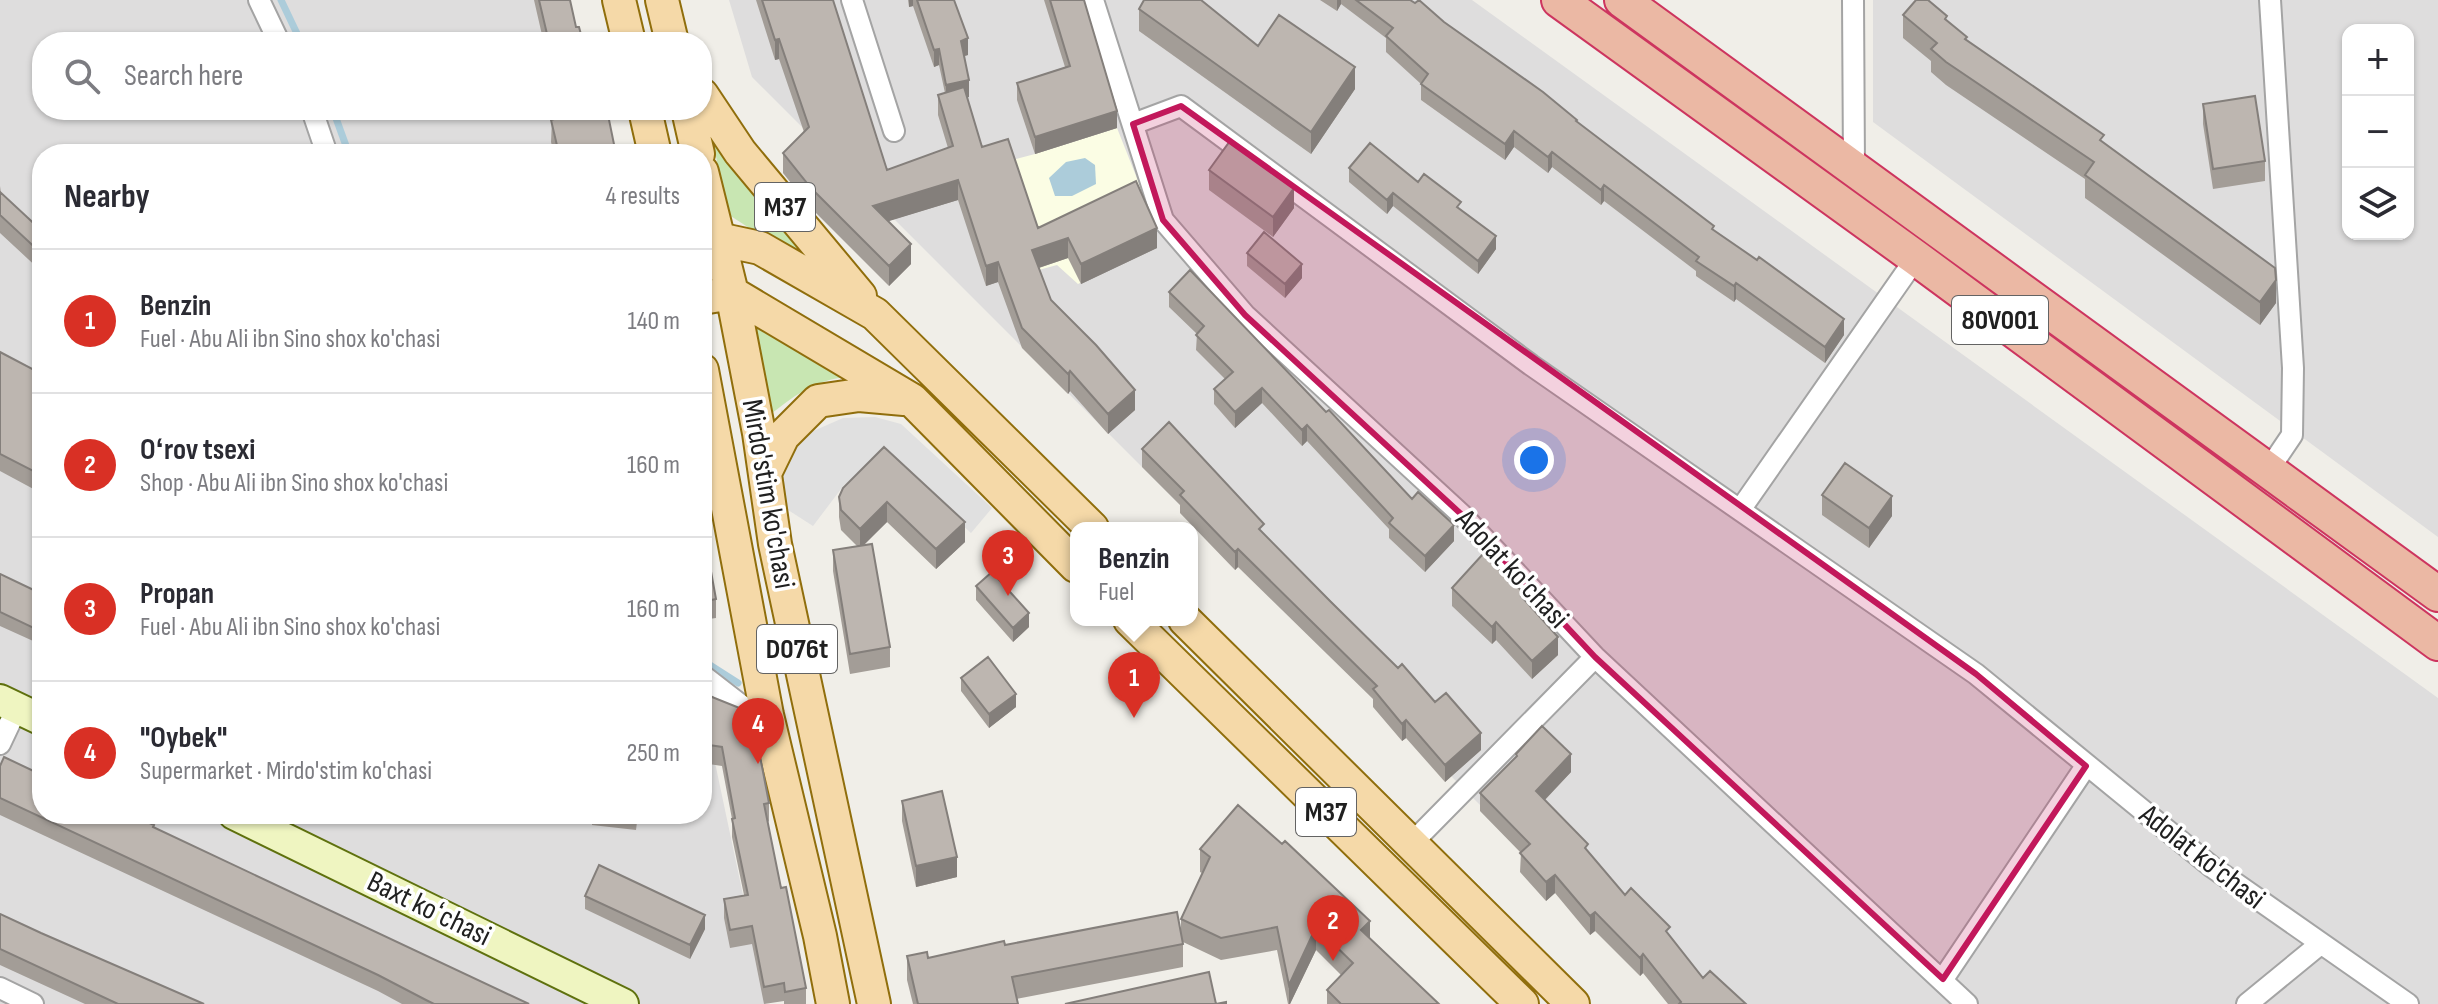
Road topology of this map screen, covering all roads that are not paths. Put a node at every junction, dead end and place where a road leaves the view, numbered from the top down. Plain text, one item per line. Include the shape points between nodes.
1 (259, 0) edge
2 (619, 0) edge
3 (662, 0) edge
4 (852, 0) edge
5 (1093, 0) edge
6 (1559, 0) edge
7 (1622, 0) edge
8 (1853, 0) edge
9 (2270, 0) edge
10 (274, 32) edge
11 (627, 32) edge
12 (670, 32) edge
13 (712, 110) edge
14 (315, 120) edge
15 (647, 120) edge
16 (690, 120) edge
17 (1133, 124) junction
18 (894, 131) dead end
19 (324, 144) edge
20 (653, 144) edge
21 (696, 144) edge
22 (1854, 166) junction
23 (712, 240) edge
24 (712, 256) edge
25 (1916, 258) junction
26 (717, 295) edge
27 (875, 314) junction
28 (912, 400) junction
29 (712, 423) edge
30 (2269, 469) junction
31 (765, 473) junction
32 (1740, 510) junction
33 (1086, 522) edge
34 (1070, 560) edge
35 (2438, 594) edge
36 (1136, 626) edge
37 (1191, 626) edge
38 (2438, 643) edge
39 (1595, 657) junction
40 (712, 683) edge
41 (20, 709) edge
42 (767, 715) junction
43 (0, 744) edge
44 (2086, 766) junction
45 (254, 824) edge
46 (1410, 845) junction
47 (2319, 945) junction
48 (1943, 979) junction
49 (0, 988) edge
50 (33, 1004) edge
51 (623, 1004) edge
52 (833, 1004) edge
53 (874, 1004) edge
54 (1522, 1004) edge
55 (1573, 1004) edge
56 (1967, 1004) edge
57 (2247, 1004) edge
58 (2408, 1004) edge

1 - 10 street
2 - 11 main road
3 - 12 main road
4 - 18 street
5 - 17 street, Adolat ko'chasi
6 - 25 highway, 80V001
7 - 22 highway, 80V001
8 - 22 street
9 - 30 street via 2293,368 2292,435
13 - 27 main road, M37 via 740,152
14 - 19 street
15 - 20 main road
16 - 21 main road
17 - 32 street, Adolat ko'chasi via 1181,106 1531,365
17 - 39 street, Adolat ko'chasi via 1163,220 1183,244 1245,315 1461,514
22 - 30 highway, 80V001
23 - 27 main road, M37 via 760,248
24 - 26 main road, Mirdo'stim ko'chasi / M37
25 - 32 street
25 - 38 highway, 80V001
26 - 28 main road
26 - 31 main road, Mirdo'stim ko'chasi / D076t
27 - 33 main road, M37
28 - 31 main road via 859,395 818,401 783,436
28 - 34 main road
29 - 42 main road, Mirdo'stim ko'chasi / D076t
30 - 35 highway, 80V001
31 - 53 main road, Mirdo'stim ko'chasi / D076t via 775,544
32 - 44 street, Adolat ko'chasi via 1976,674
36 - 54 main road, M37
37 - 46 main road, M37
39 - 46 street
39 - 48 street, Adolat ko'chasi
40 - 42 street via 742,706
41 - 43 street
42 - 52 main road, Mirdo'stim ko'chasi / D076t
44 - 47 street, Adolat ko'chasi
44 - 48 street
45 - 51 main road, Baxt koʻchasi
46 - 55 main road, M37
47 - 57 street
47 - 58 street, Adolat ko'chasi
48 - 56 street, Adolat ko'chasi
49 - 50 street

